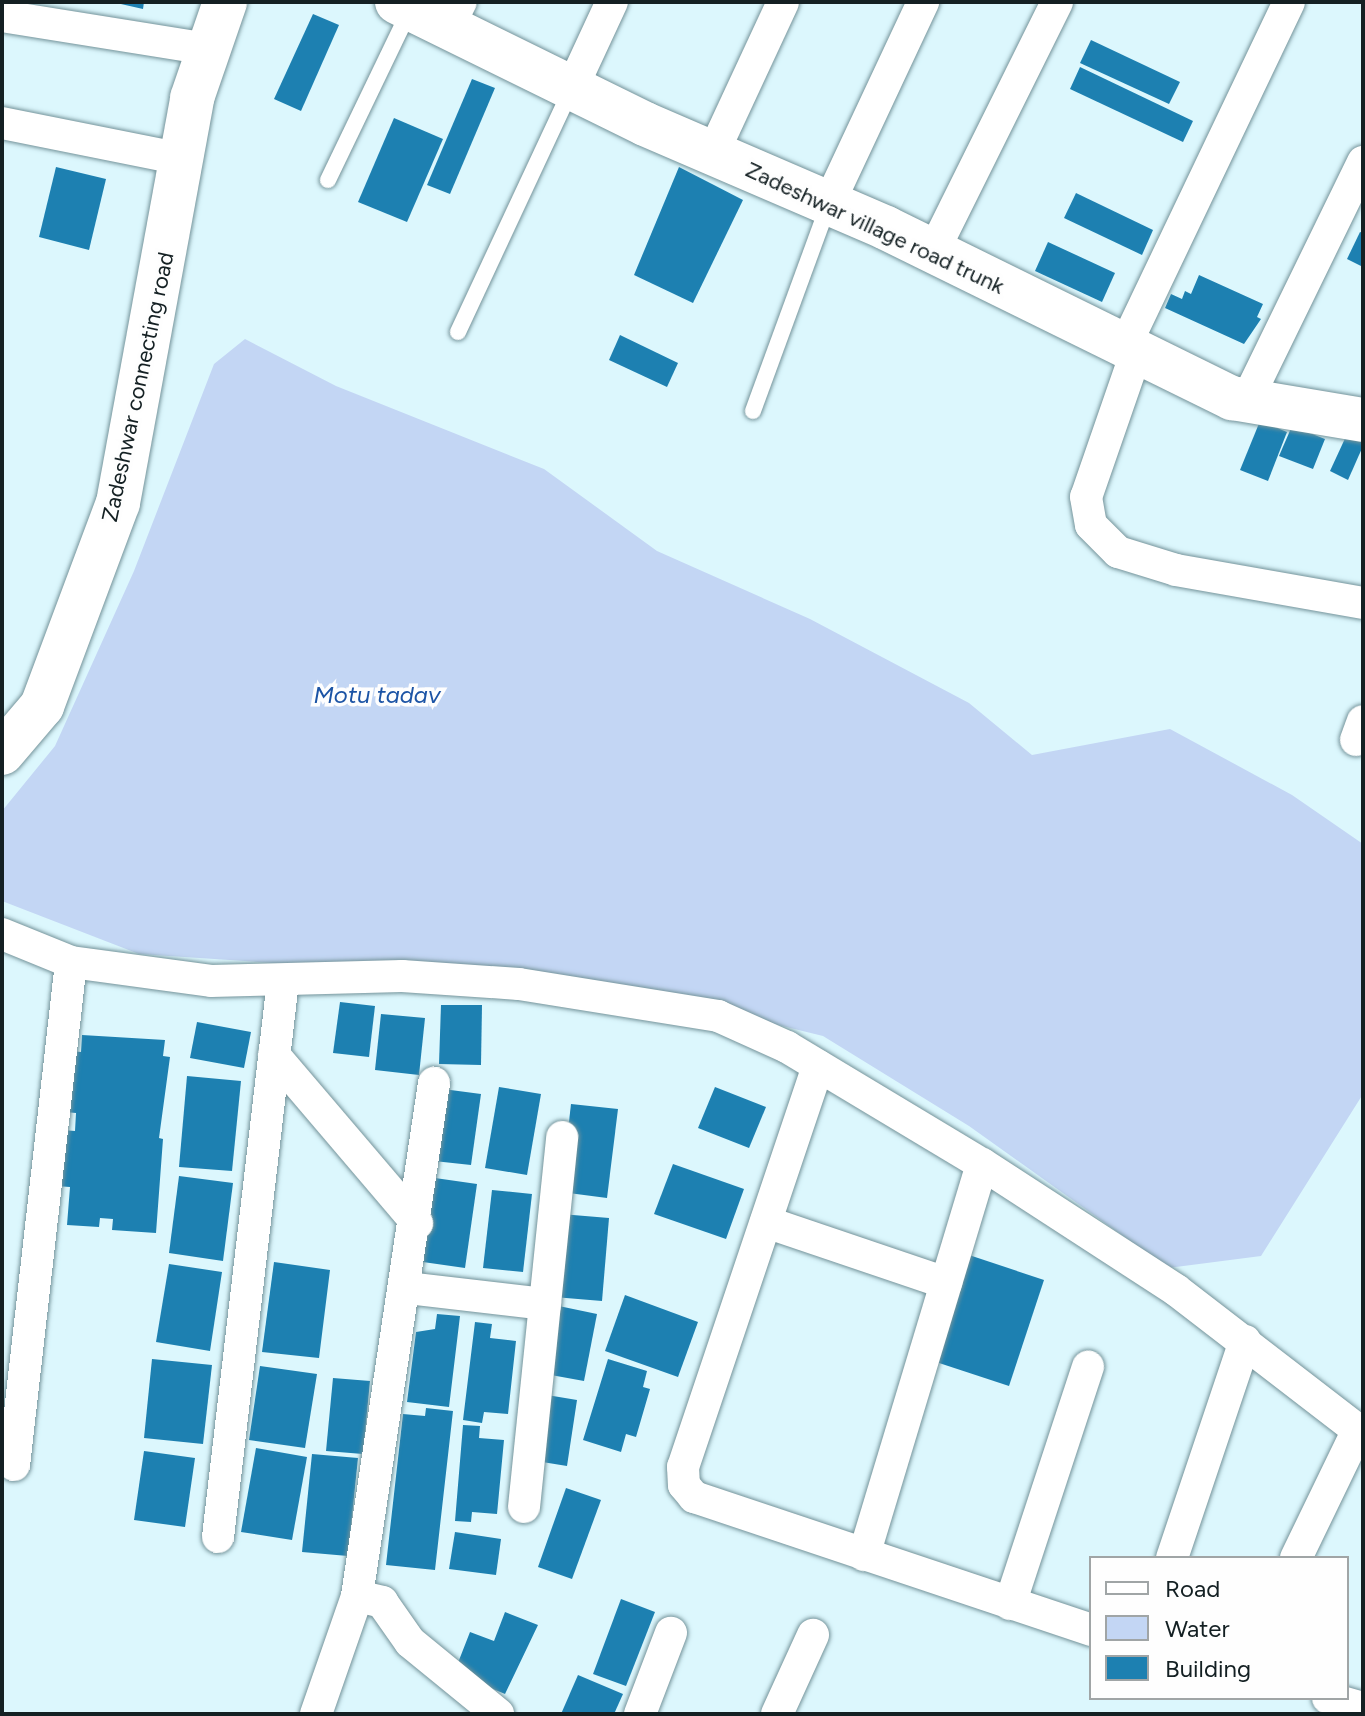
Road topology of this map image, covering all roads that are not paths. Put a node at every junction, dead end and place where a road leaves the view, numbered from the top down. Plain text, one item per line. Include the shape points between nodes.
1 (225, 2) edge
2 (612, 2) edge
3 (783, 2) edge
4 (923, 2) edge
5 (1057, 2) edge
6 (1289, 2) edge
7 (429, 10) edge
8 (2, 16) edge
9 (209, 49) junction
10 (572, 88) junction
11 (2, 123) edge
12 (713, 153) junction
13 (182, 159) junction
14 (1363, 162) edge
15 (328, 180) dead end
16 (829, 203) junction
17 (933, 252) junction
18 (458, 332) dead end
19 (1130, 350) junction
20 (1247, 400) junction
21 (753, 411) dead end
22 (1363, 420) edge
23 (1363, 603) edge
24 (2, 753) edge
25 (2, 934) edge
26 (71, 962) junction
27 (283, 981) junction
28 (274, 1055) junction
29 (818, 1066) junction
30 (434, 1083) dead end
31 (562, 1137) dead end
32 (982, 1164) junction
33 (766, 1222) junction
34 (417, 1223) junction
35 (946, 1283) junction
36 (407, 1288) junction
37 (545, 1304) junction
38 (1245, 1341) junction
39 (1088, 1367) dead end
40 (1360, 1432) edge
41 (14, 1465) dead end
42 (524, 1507) dead end
43 (218, 1537) dead end
44 (864, 1555) junction
45 (1173, 1556) edge
46 (1297, 1556) edge
47 (357, 1596) junction
48 (1010, 1604) junction
49 (1089, 1629) edge
50 (671, 1633) dead end
51 (813, 1635) dead end
52 (1335, 1700) edge
53 (1363, 1708) edge
54 (484, 1709) edge
55 (316, 1714) edge
56 (640, 1714) edge
57 (777, 1714) edge

1 - 9 street, Zadeshwar connecting road
2 - 10 street
3 - 12 street
4 - 16 street
5 - 17 street
6 - 19 street
7 - 10 street, Zadeshwar village road trunk
7 - 15 lane
8 - 9 street
9 - 13 street, Zadeshwar connecting road via 192,98
10 - 12 street, Zadeshwar village road trunk
10 - 18 lane
11 - 13 street
12 - 16 street, Zadeshwar village road trunk
13 - 24 street, Zadeshwar connecting road via 118,503 42,706
14 - 20 street
16 - 17 street, Zadeshwar village road trunk
16 - 21 lane
17 - 19 street, Zadeshwar village road trunk
19 - 20 street, Zadeshwar village road trunk
19 - 23 street via 1086,497 1091,525 1118,552 1176,570
20 - 22 street, Zadeshwar village road trunk
25 - 26 street
26 - 27 street via 211,981
26 - 41 street
27 - 28 street
27 - 29 street via 417,977 519,984 656,1004 718,1016
28 - 34 street
28 - 43 street
29 - 32 street
29 - 33 street
30 - 34 street
31 - 37 street
32 - 35 street
32 - 38 street
33 - 35 street
33 - 44 street via 683,1467 684,1485 694,1497
34 - 36 street
35 - 44 street
36 - 37 street
36 - 47 street
37 - 42 street
38 - 40 street
38 - 45 street
39 - 48 street
40 - 46 street
44 - 48 street
47 - 54 street via 382,1602 410,1642
47 - 55 street
48 - 49 street
50 - 56 street
51 - 57 street
52 - 53 street

